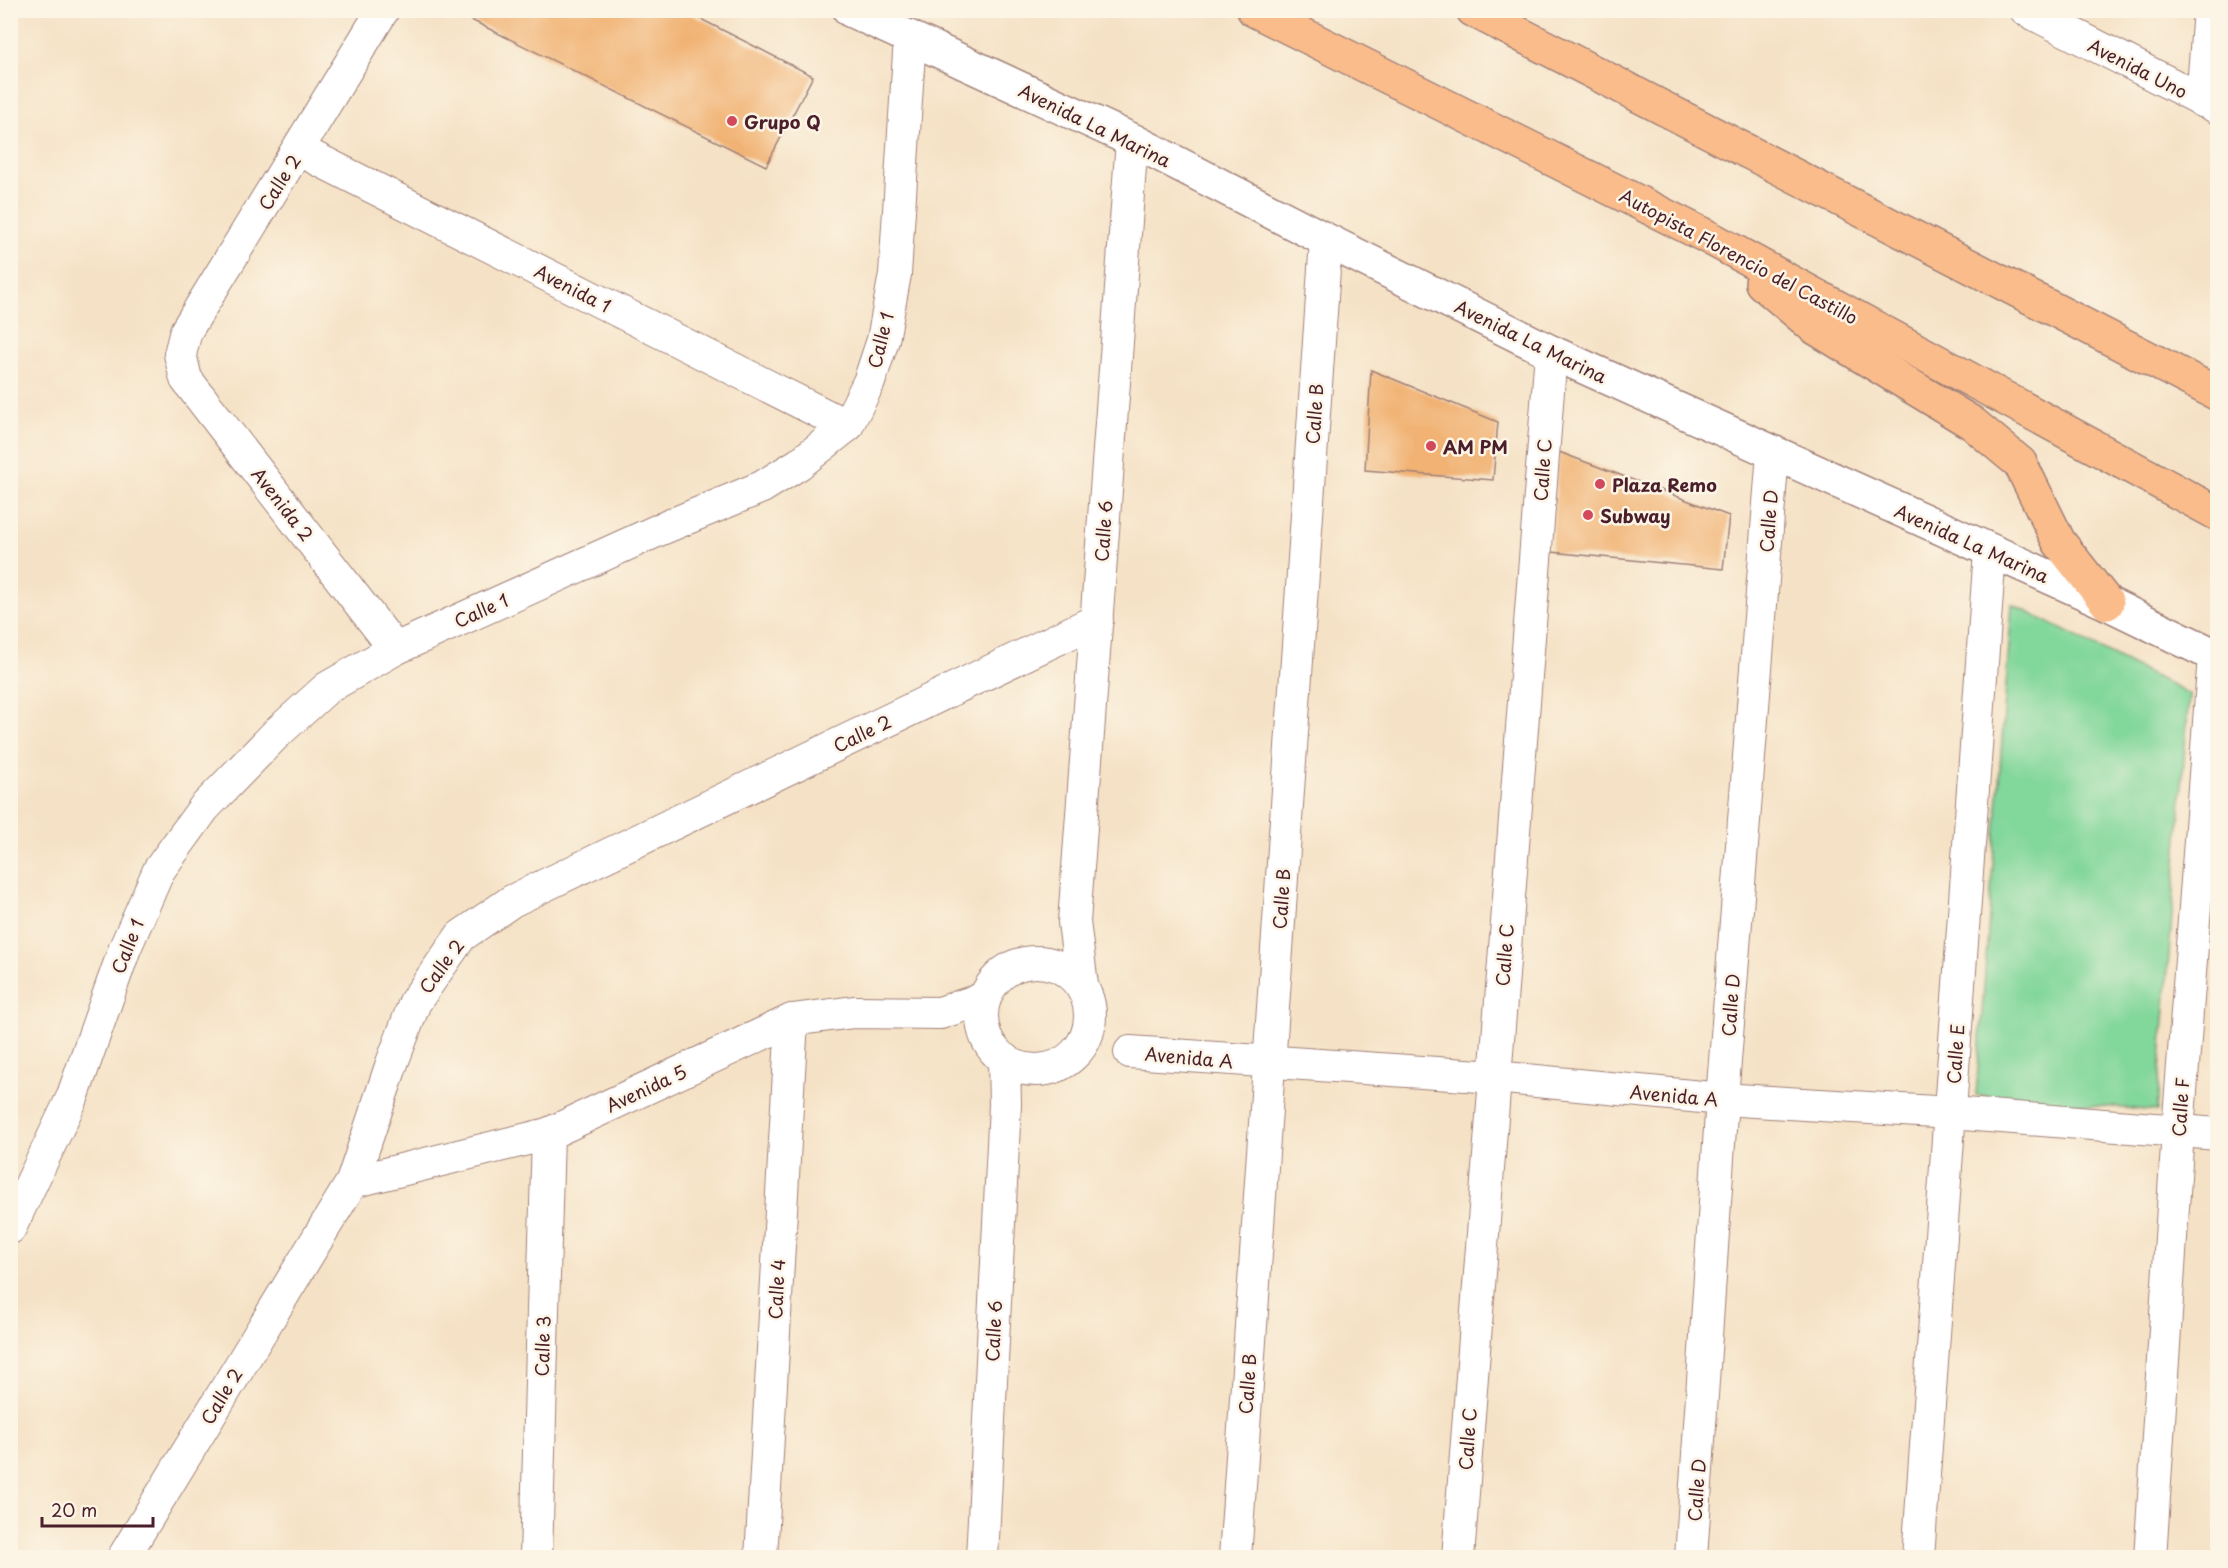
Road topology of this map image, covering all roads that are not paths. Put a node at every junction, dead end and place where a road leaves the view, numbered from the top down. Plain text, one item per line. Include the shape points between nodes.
1 (383, 10) edge
2 (850, 10) edge
3 (1254, 10) edge
4 (1473, 10) edge
5 (2026, 10) edge
6 (2209, 10) edge
7 (909, 37) junction
8 (2210, 104) edge
9 (1132, 140) junction
10 (299, 150) junction
11 (1708, 237) junction
12 (1326, 240) junction
13 (1551, 352) junction
14 (180, 354) joint
15 (2217, 394) edge
16 (847, 426) junction
17 (1773, 453) junction
18 (2217, 514) edge
19 (1990, 551) junction
20 (2107, 603) junction
21 (1097, 620) junction
22 (395, 649) junction
23 (2216, 657) edge
24 (1074, 922) junction
25 (1038, 961) junction
26 (1082, 985) junction
27 (985, 998) junction
28 (940, 1013) junction
29 (792, 1020) junction
30 (996, 1050) junction
31 (1131, 1052) dead end
32 (1269, 1063) junction
33 (1034, 1071) junction
34 (1495, 1077) junction
35 (1722, 1099) junction
36 (1005, 1105) junction
37 (1951, 1113) junction
38 (2178, 1131) junction
39 (548, 1134) junction
40 (2217, 1134) edge
41 (352, 1182) junction
42 (10, 1227) edge
43 (123, 1557) edge
44 (536, 1557) edge
45 (761, 1557) edge
46 (982, 1557) edge
47 (1234, 1557) edge
48 (1458, 1557) edge
49 (1692, 1557) edge
50 (1918, 1557) edge
51 (2150, 1557) edge

1 - 10 street, Calle 2
2 - 7 street, Avenida La Marina
3 - 11 highway, Autopista Florencio del Castillo
4 - 15 highway
5 - 8 street, Avenida Uno
6 - 8 street
7 - 9 street, Avenida La Marina
7 - 16 street, Calle 1 via 895,274 883,340 869,382
9 - 12 street, Avenida La Marina
9 - 21 street, Calle 6
10 - 14 street, Calle 2 via 186,331
10 - 16 street, Avenida 1
11 - 18 highway, Autopista Florencio del Castillo
11 - 20 highway via 1814,327 1972,423 2020,463 2059,542
12 - 13 street, Avenida La Marina
12 - 32 street, Calle B
13 - 17 street, Avenida La Marina
13 - 34 street, Calle C
14 - 22 street, Avenida 2 via 186,379
16 - 22 street, Calle 1 via 762,487
17 - 19 street, Avenida La Marina
17 - 35 street, Calle D
19 - 20 street, Avenida La Marina
19 - 37 street, Calle E
20 - 23 street, Avenida La Marina
21 - 24 street, Calle 6
21 - 41 street, Calle 2 via 512,901 461,936 415,1002
22 - 42 street, Calle 1 via 327,688 276,734 204,808 159,870 125,948 72,1098
23 - 38 street, Calle F
24 - 25 street
24 - 26 street, Calle 6
25 - 26 street via 1070,972
25 - 27 street via 1005,971
26 - 33 street via 1091,1018 1080,1049 1059,1065
27 - 28 street, Avenida 5
27 - 30 street via 982,1027
28 - 29 street, Avenida 5 via 854,1012
28 - 30 street
29 - 39 street, Avenida 5
29 - 45 street, Calle 4
30 - 33 street via 1013,1065
30 - 36 street, Calle 6
31 - 32 street, Avenida A
32 - 34 street, Avenida A
32 - 47 street, Calle B
33 - 36 street
34 - 35 street, Avenida A
34 - 48 street, Calle C
35 - 37 street, Avenida A
35 - 49 street, Calle D
36 - 46 street, Calle 6
37 - 38 street, Avenida A
37 - 50 street, Calle E
38 - 40 street, Avenida A
38 - 51 street, Calle F
39 - 41 street, Avenida 5
39 - 44 street, Calle 3
41 - 43 street, Calle 2

